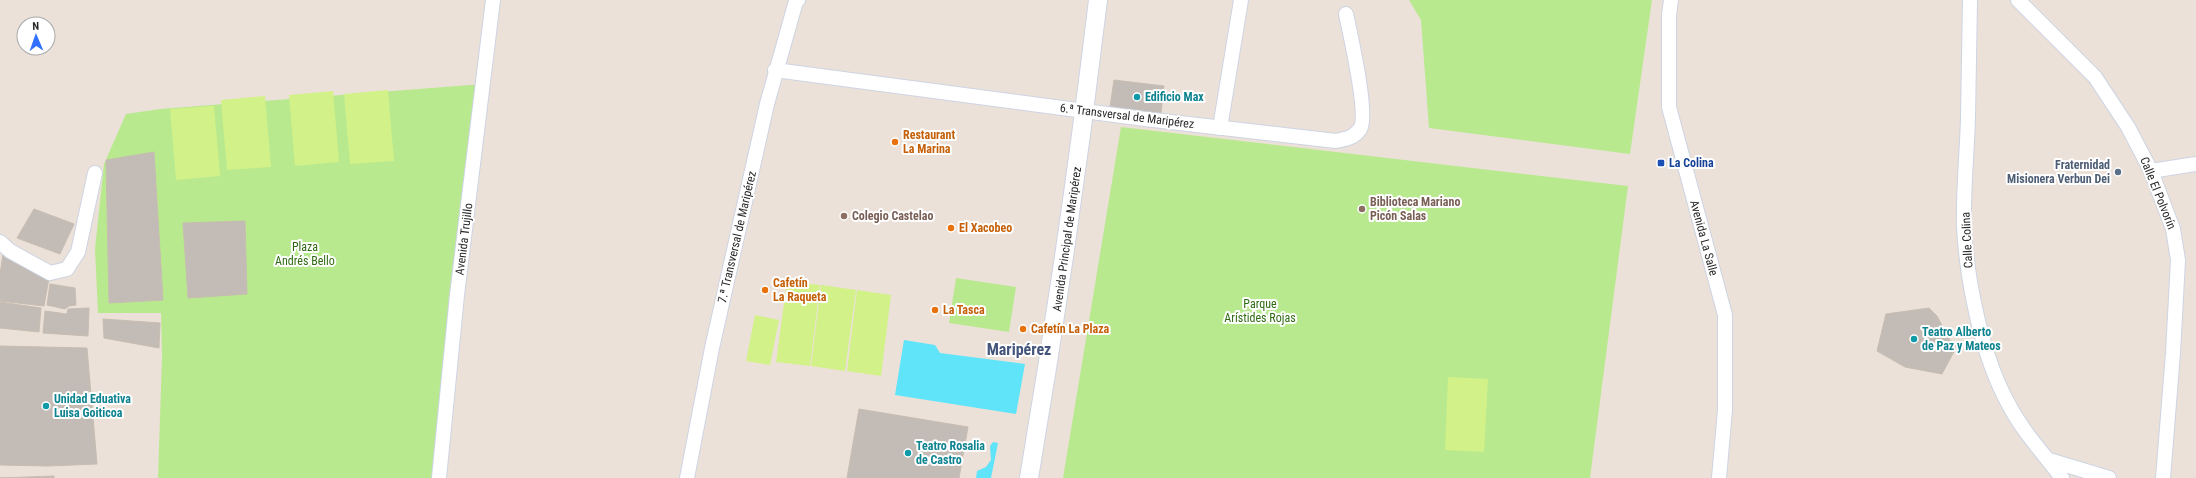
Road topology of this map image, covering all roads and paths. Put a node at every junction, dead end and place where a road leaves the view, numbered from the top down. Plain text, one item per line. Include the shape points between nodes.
1 (493, 0) edge
2 (798, 0) edge
3 (1098, 0) edge
4 (1241, 0) edge
5 (1671, 0) edge
6 (1970, 0) edge
7 (2018, 0) edge
8 (1346, 14) dead end
9 (775, 70) junction
10 (1085, 111) junction
11 (1220, 128) junction
12 (2196, 164) edge
13 (2151, 171) junction
14 (95, 173) dead end
15 (0, 242) edge
16 (2049, 460) junction
17 (439, 478) edge
18 (687, 478) edge
19 (1029, 478) edge
20 (1719, 478) edge
21 (2062, 478) edge
22 (2109, 478) edge
23 (2162, 478) edge

1 - 17 street, Avenida Trujillo via 457,295
2 - 9 street, 7.ª Transversal de Maripérez
3 - 10 street, Avenida Principal de Maripérez
4 - 11 street
5 - 20 street, Avenida La Salle via 1670,107 1725,315 1725,410
6 - 16 street, Calle Colina via 1964,226 1968,270 1996,379 2020,422
7 - 13 street, Calle El Polvorín via 2095,77 2128,127
8 - 11 street, 6.ª Transversal de Maripérez via 1362,100 1361,128 1350,138 1336,141
9 - 10 street, 6.ª Transversal de Maripérez
9 - 18 street, 7.ª Transversal de Maripérez via 712,348
10 - 11 street, 6.ª Transversal de Maripérez
10 - 19 street, Avenida Principal de Maripérez via 1053,337
12 - 13 street
13 - 23 street, Calle El Polvorín via 2173,229 2178,260
14 - 15 street via 78,252 67,269 50,273 10,251
16 - 21 street, Calle Colina
16 - 22 street

